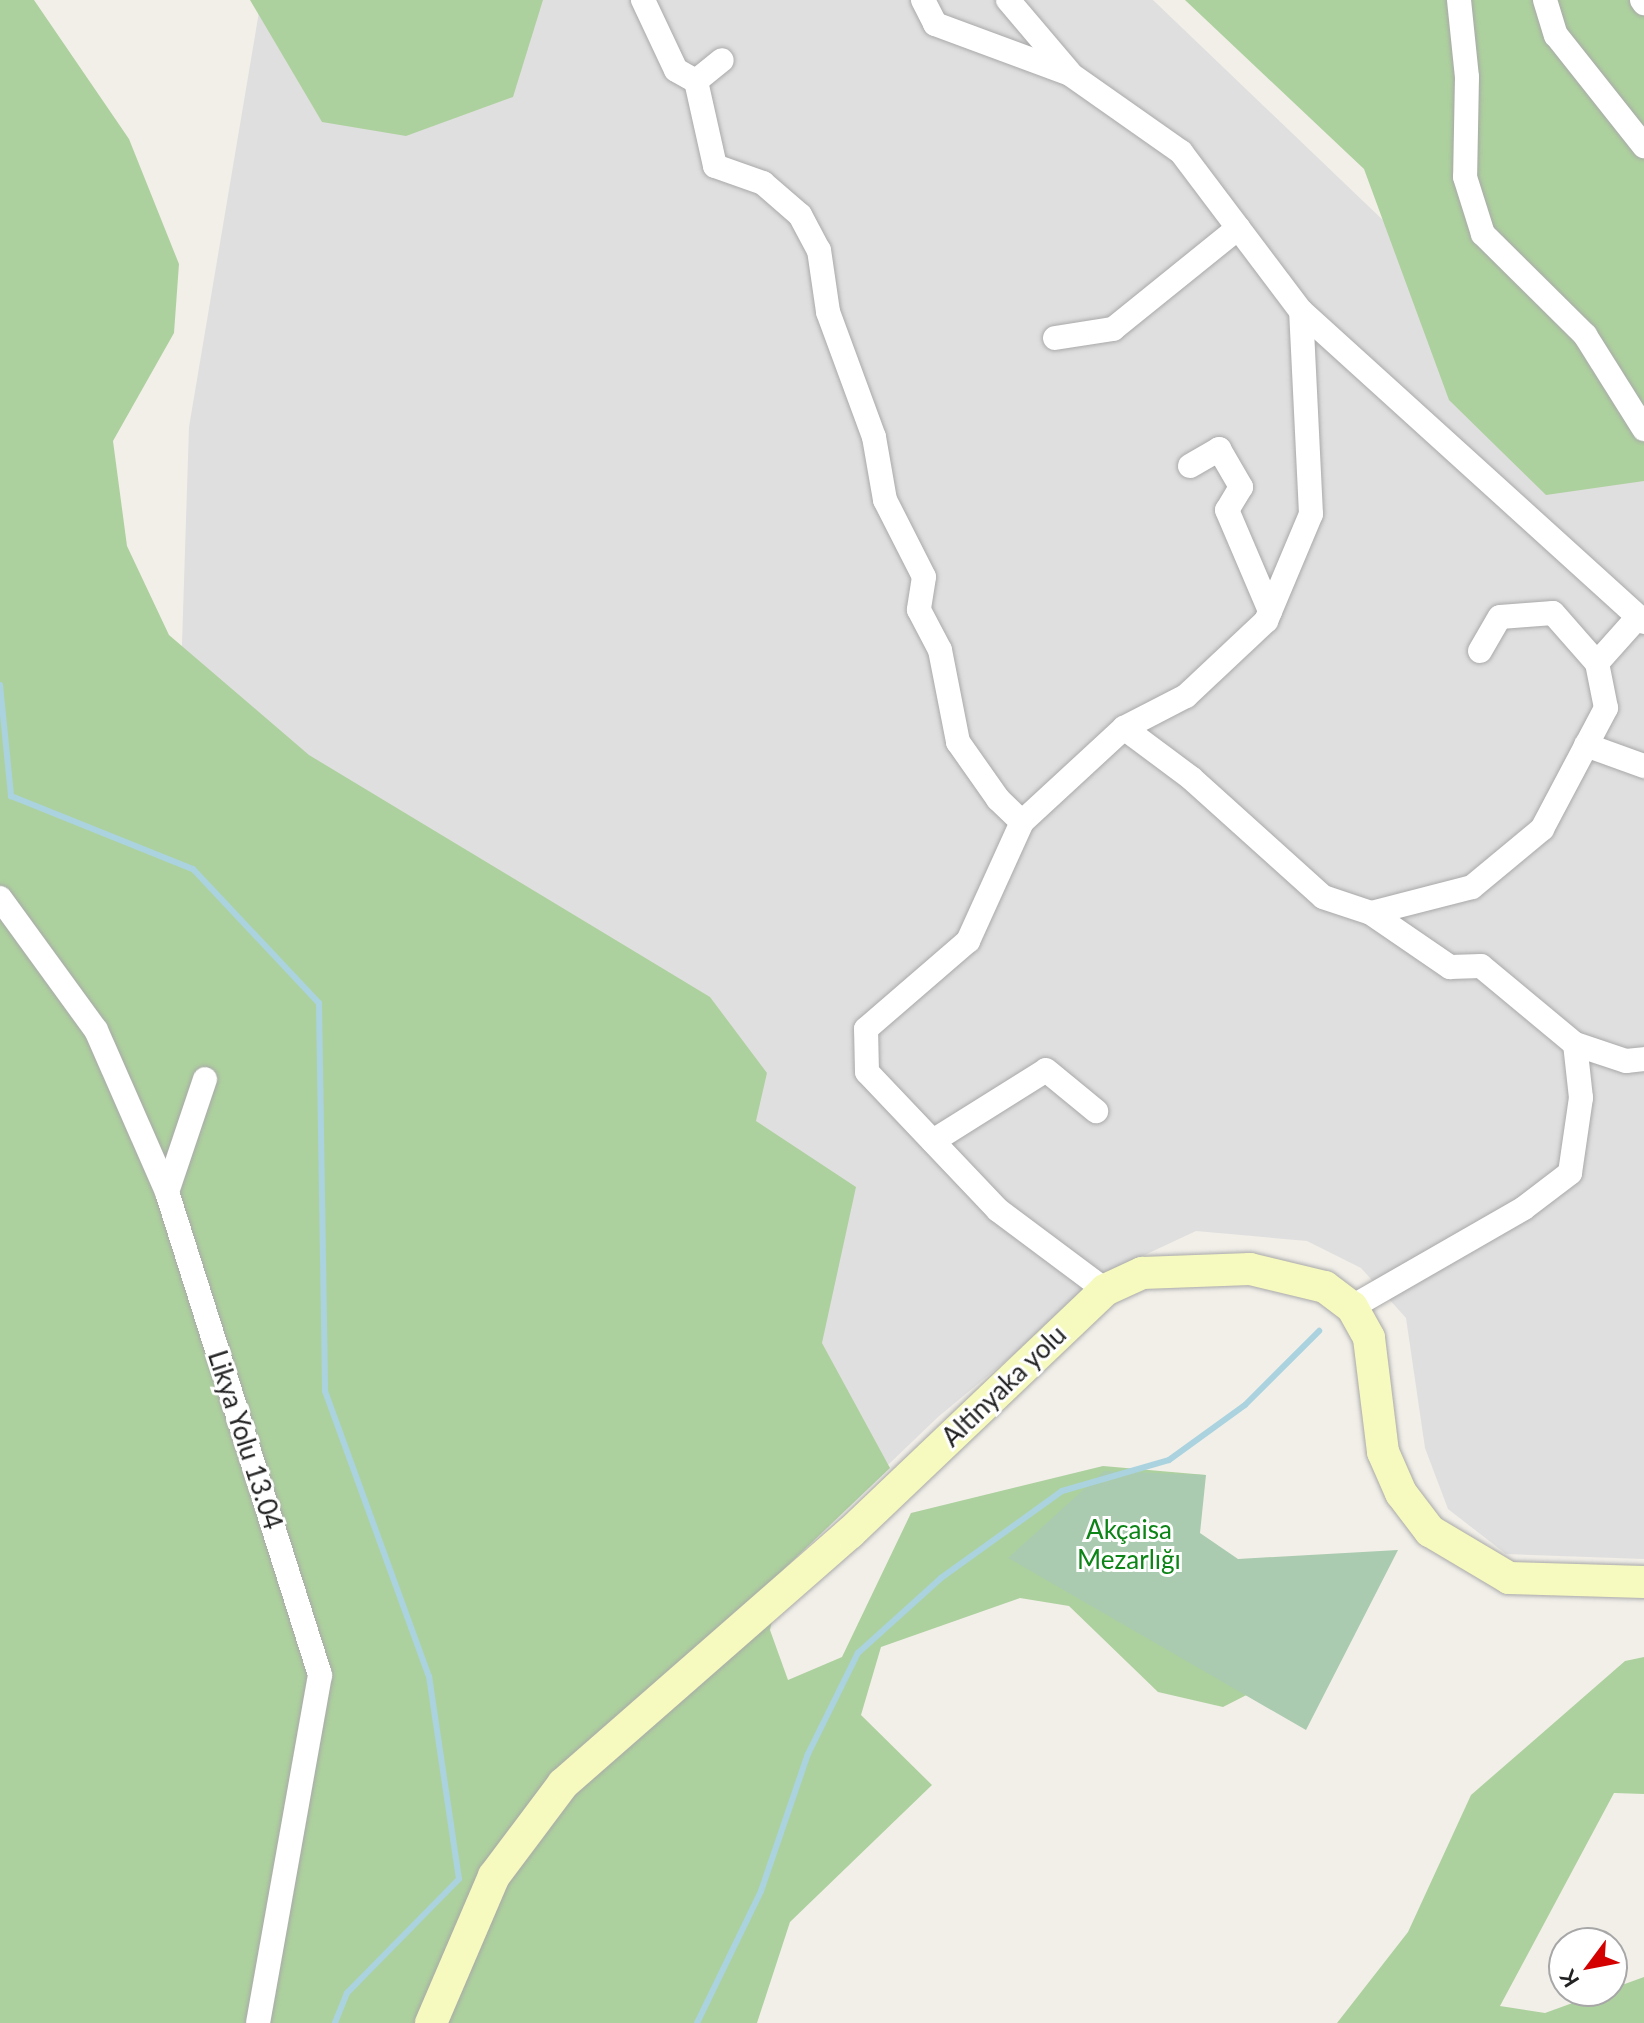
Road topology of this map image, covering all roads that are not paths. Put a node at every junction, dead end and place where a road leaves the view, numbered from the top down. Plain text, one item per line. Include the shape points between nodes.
1 (643, 0) edge
2 (923, 0) edge
3 (1008, 0) edge
4 (1459, 0) edge
5 (1545, 0) edge
6 (722, 60) dead end
7 (1070, 74) junction
8 (696, 81) junction
9 (1644, 146) edge
10 (1238, 228) junction
11 (1301, 311) junction
12 (1055, 338) dead end
13 (1644, 429) edge
14 (1190, 466) dead end
15 (1270, 611) junction
16 (1641, 620) edge
17 (1480, 651) dead end
18 (1597, 663) junction
19 (1124, 728) junction
20 (1586, 745) junction
21 (1644, 766) edge
22 (1022, 822) junction
23 (0, 898) edge
24 (1371, 913) junction
25 (1575, 1044) junction
26 (1644, 1059) edge
27 (205, 1079) dead end
28 (1096, 1111) dead end
29 (933, 1141) junction
30 (167, 1192) junction
31 (1105, 1290) junction
32 (1352, 1307) junction
33 (1644, 1582) edge
34 (258, 2023) edge
35 (431, 2023) edge

1 - 8 street via 676,70
2 - 7 street via 935,24
3 - 7 street
4 - 13 street via 1467,77 1465,177 1483,234 1585,335
5 - 9 street via 1556,35
6 - 8 street
7 - 10 street via 1181,152
8 - 22 street via 715,166 763,183 800,215 819,250 828,312 874,437 885,500 924,577 919,610 940,650 958,742 989,788
10 - 11 street
10 - 12 street via 1113,329
11 - 15 street via 1311,514
11 - 16 street
14 - 15 street via 1219,449 1241,487 1227,510
15 - 19 street via 1266,621 1186,696
16 - 18 street
17 - 18 street via 1500,617 1553,613
18 - 20 street via 1606,708
19 - 22 street
19 - 24 street via 1191,778 1323,897
20 - 21 street
20 - 24 street via 1542,829 1472,887
22 - 29 street via 968,941 866,1029 867,1072
23 - 30 street, Likya Yolu 13.04 via 96,1030
24 - 25 street via 1450,967 1481,966
25 - 26 street via 1626,1061
25 - 32 street via 1581,1098 1570,1173 1524,1208
27 - 30 street
28 - 29 street via 1046,1070
29 - 31 street via 998,1210
30 - 34 street, Likya Yolu 13.04 via 320,1675
31 - 32 main road, Altinyaka yolu via 1142,1273 1250,1269 1325,1287
31 - 35 main road, Altinyaka yolu via 850,1533 563,1784 494,1876
32 - 33 main road via 1369,1338 1383,1452 1401,1493 1430,1531 1509,1578

